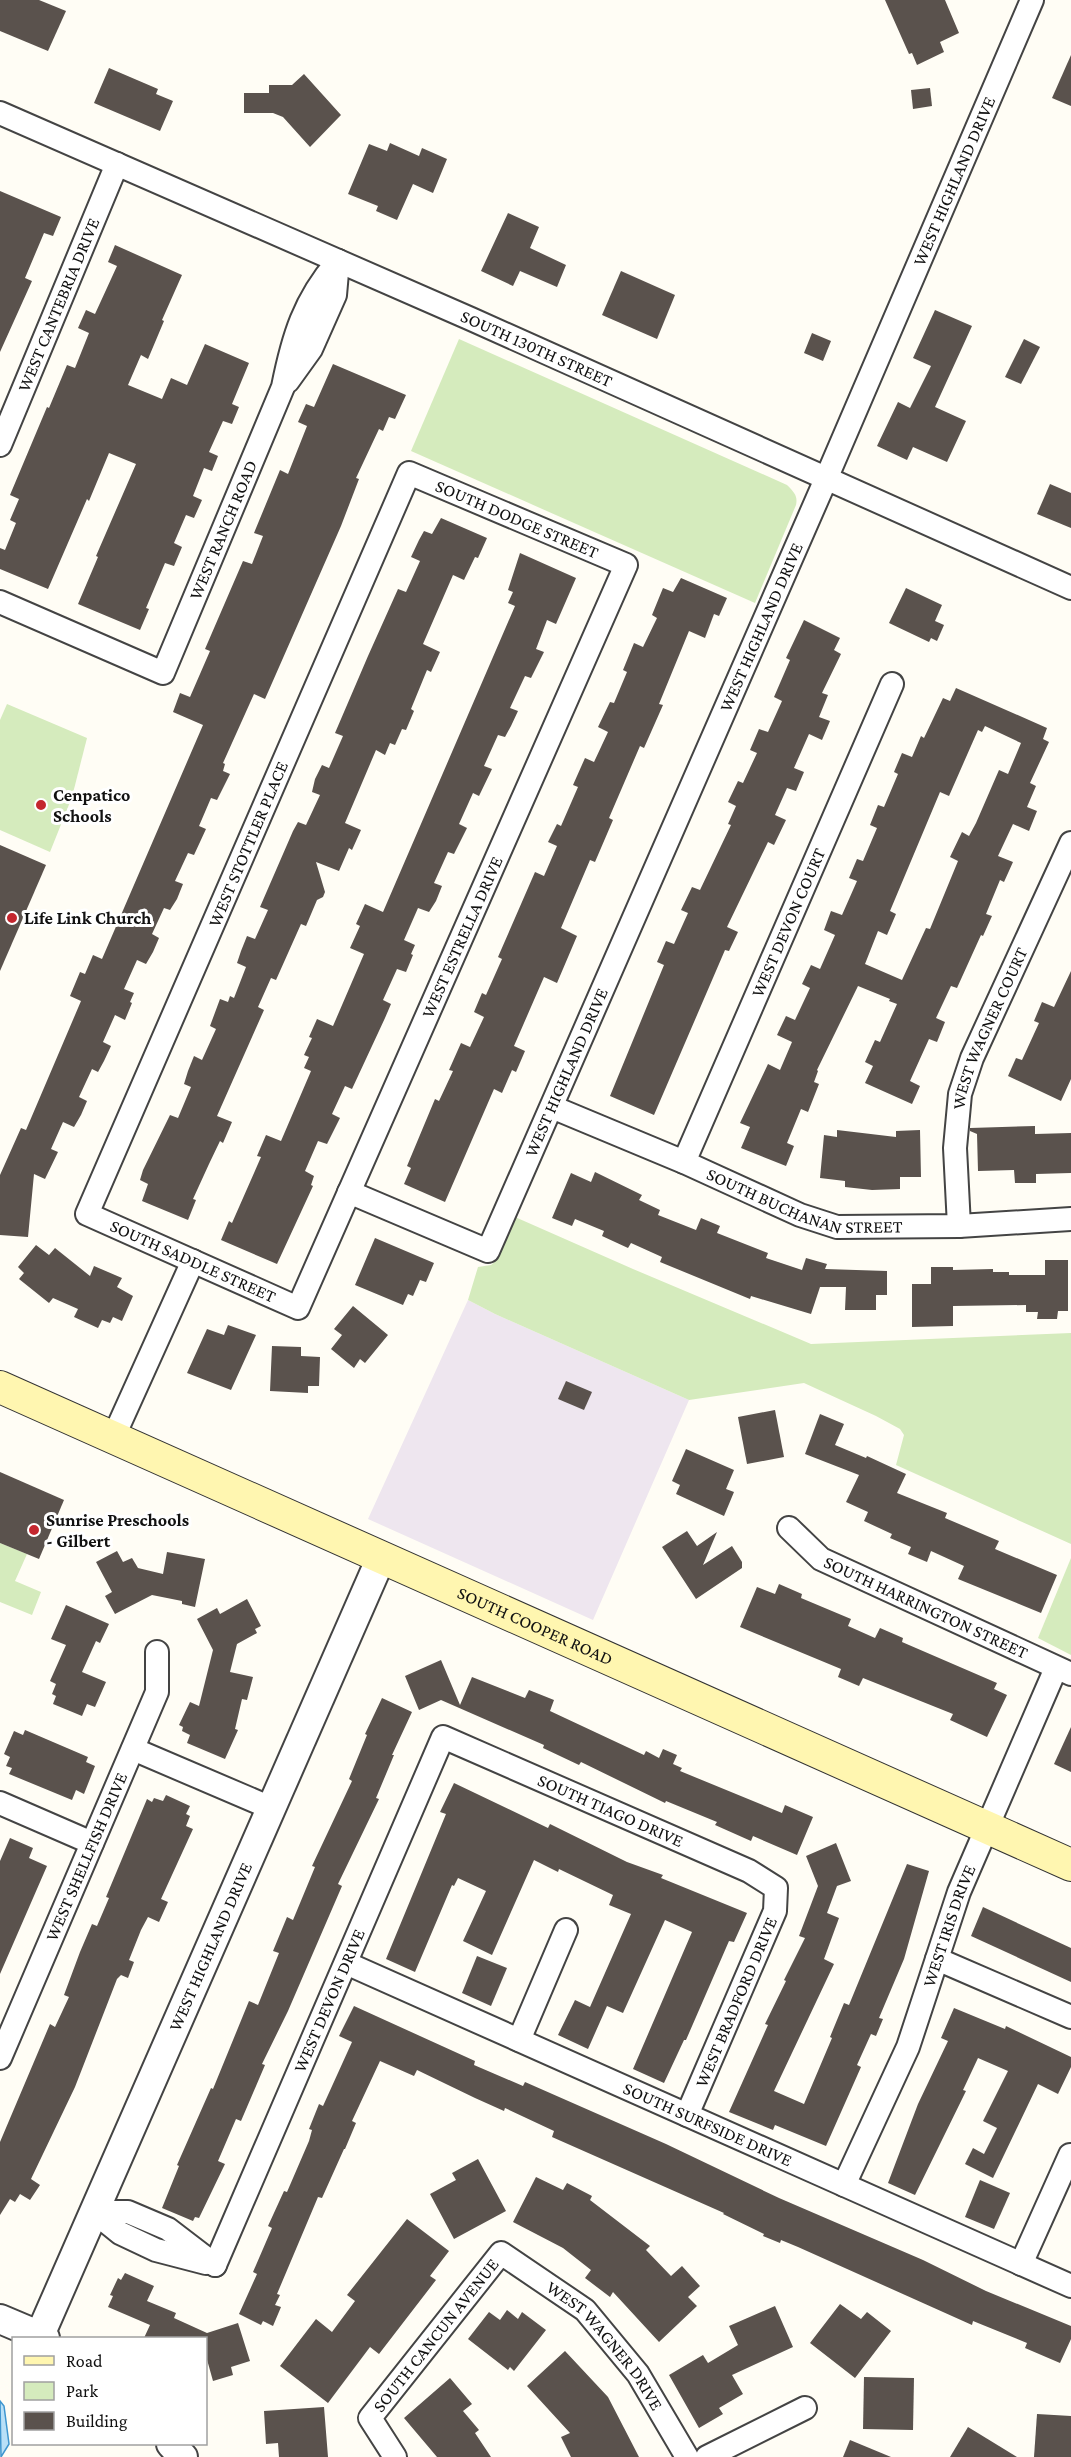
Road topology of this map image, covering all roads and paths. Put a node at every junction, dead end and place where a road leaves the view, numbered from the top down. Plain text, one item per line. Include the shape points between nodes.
1 (1032, 0) edge
2 (0, 113) edge
3 (117, 164) junction
4 (338, 261) junction
5 (0, 445) edge
6 (409, 473) joint
7 (826, 479) junction
8 (626, 565) joint
9 (1071, 588) edge
10 (0, 602) edge
11 (892, 684) dead end
12 (1071, 843) edge
13 (552, 1107) junction
14 (684, 1162) junction
15 (349, 1192) junction
16 (87, 1214) joint
17 (1071, 1219) edge
18 (959, 1226) junction
19 (193, 1261) junction
20 (298, 1308) joint
21 (0, 1387) edge
22 (113, 1438) junction
23 (789, 1528) dead end
24 (381, 1558) junction
25 (157, 1652) dead end
26 (1063, 1671) edge
27 (443, 1737) joint
28 (133, 1749) junction
29 (0, 1803) edge
30 (271, 1808) junction
31 (987, 1828) junction
32 (92, 1843) junction
33 (1071, 1865) edge
34 (776, 1888) joint
35 (567, 1930) dead end
36 (937, 1959) junction
37 (346, 1963) junction
38 (1071, 2017) edge
39 (519, 2040) junction
40 (0, 2058) edge
41 (687, 2115) junction
42 (1070, 2155) edge
43 (844, 2185) junction
44 (94, 2212) junction
45 (501, 2253) joint
46 (1022, 2264) junction
47 (1071, 2286) edge
48 (0, 2319) edge
49 (43, 2337) edge
50 (805, 2408) dead end
51 (172, 2445) edge
52 (183, 2457) edge
53 (395, 2457) edge
54 (687, 2457) edge
55 (707, 2457) edge

1 - 7 street, WEST HIGHLAND DRIVE
2 - 3 street, SOUTH 130TH STREET
3 - 4 street, SOUTH 130TH STREET
3 - 5 street, WEST CANTEBRIA DRIVE
4 - 7 street, SOUTH 130TH STREET
4 - 10 street, WEST RANCH ROAD via 318,284 296,332 283,387 163,673
6 - 8 street, SOUTH DODGE STREET
6 - 16 street, WEST STOTTLER PLACE
7 - 9 street, SOUTH 130TH STREET
7 - 13 street, WEST HIGHLAND DRIVE
8 - 15 street, WEST ESTRELLA DRIVE
11 - 14 street, WEST DEVON COURT
12 - 18 street, WEST WAGNER COURT via 972,1058 960,1094 955,1148
13 - 14 street, SOUTH BUCHANAN STREET
13 - 15 street, WEST HIGHLAND DRIVE via 488,1251
14 - 18 street, SOUTH BUCHANAN STREET via 800,1215 837,1227
15 - 20 street, WEST ESTRELLA DRIVE
16 - 19 street, SOUTH SADDLE STREET
17 - 18 street, SOUTH BUCHANAN STREET
19 - 20 street, SOUTH SADDLE STREET
19 - 22 street
21 - 22 main road, SOUTH COOPER ROAD
22 - 24 main road, SOUTH COOPER ROAD
23 - 26 street, SOUTH HARRINGTON STREET via 821,1558
24 - 30 street, WEST HIGHLAND DRIVE
24 - 31 main road, SOUTH COOPER ROAD
25 - 28 street, WEST SHELLFISH DRIVE via 157,1692
26 - 31 street, WEST IRIS DRIVE
27 - 34 street, SOUTH TIAGO DRIVE via 748,1871
27 - 37 street, WEST DEVON DRIVE
28 - 30 street
28 - 32 street, WEST SHELLFISH DRIVE
29 - 32 street
30 - 44 street, WEST HIGHLAND DRIVE
31 - 33 main road, SOUTH COOPER ROAD
31 - 36 street, WEST IRIS DRIVE via 959,1892
32 - 40 street, WEST SHELLFISH DRIVE
34 - 41 street, WEST BRADFORD DRIVE via 775,1911
35 - 39 street
36 - 38 street
36 - 43 street, WEST IRIS DRIVE via 908,2047
37 - 39 street, SOUTH SURFSIDE DRIVE
37 - 44 street, WEST DEVON DRIVE via 216,2265 156,2250 120,2234
39 - 41 street, SOUTH SURFSIDE DRIVE
41 - 43 street, SOUTH SURFSIDE DRIVE
42 - 46 street
43 - 46 street, SOUTH SURFSIDE DRIVE
44 - 49 street, WEST HIGHLAND DRIVE
45 - 53 street, SOUTH CANCUN AVENUE via 370,2418
45 - 54 street, WEST WAGNER DRIVE via 585,2310 638,2374
46 - 47 street, SOUTH SURFSIDE DRIVE
48 - 49 street
50 - 55 street
51 - 52 street

